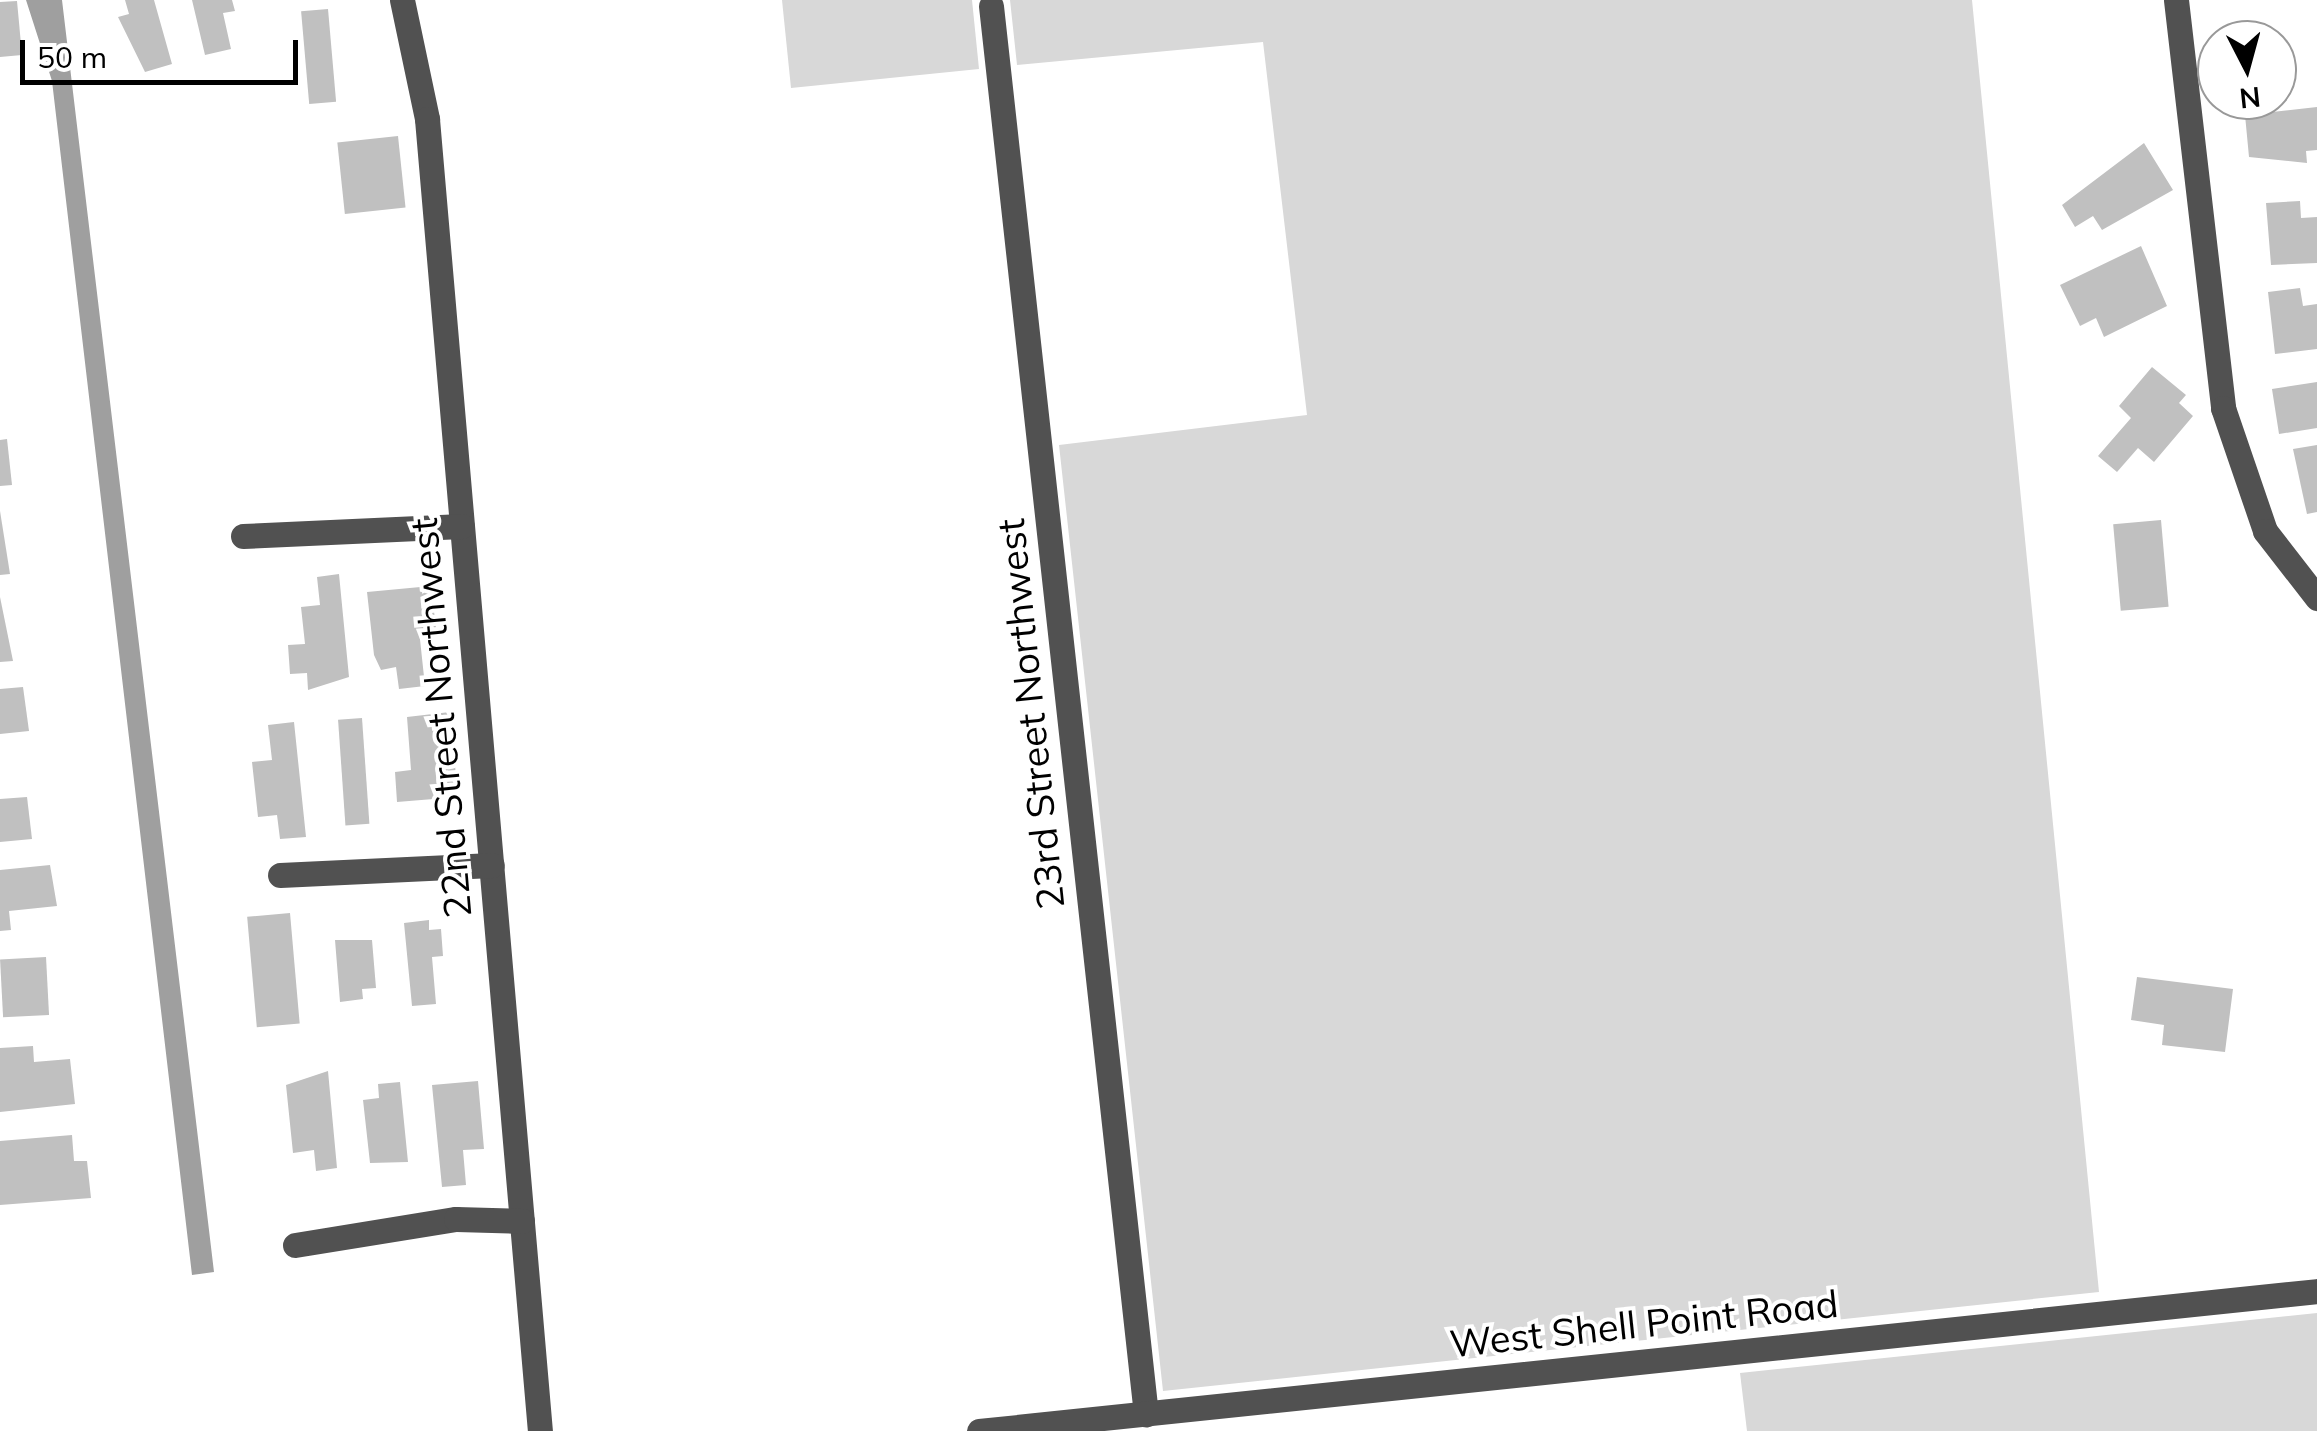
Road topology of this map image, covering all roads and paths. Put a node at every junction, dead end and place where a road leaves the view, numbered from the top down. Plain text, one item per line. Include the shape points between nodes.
1 (402, 0) edge
2 (2176, 0) edge
3 (992, 6) dead end
4 (462, 526) junction
5 (243, 536) dead end
6 (2317, 598) edge
7 (492, 866) junction
8 (280, 875) dead end
9 (522, 1222) junction
10 (295, 1245) dead end
11 (2317, 1292) edge
12 (1146, 1414) junction
13 (540, 1431) edge
14 (979, 1431) edge

1 - 4 street, 22nd Street Northwest via 427,118
2 - 6 street via 2223,408 2264,531
3 - 12 street, 23rd Street Northwest
4 - 5 street
4 - 7 street, 22nd Street Northwest
7 - 8 street
7 - 9 street, 22nd Street Northwest
9 - 10 street via 456,1219
9 - 13 street, 22nd Street Northwest
11 - 12 street, West Shell Point Road
12 - 14 street, West Shell Point Road

